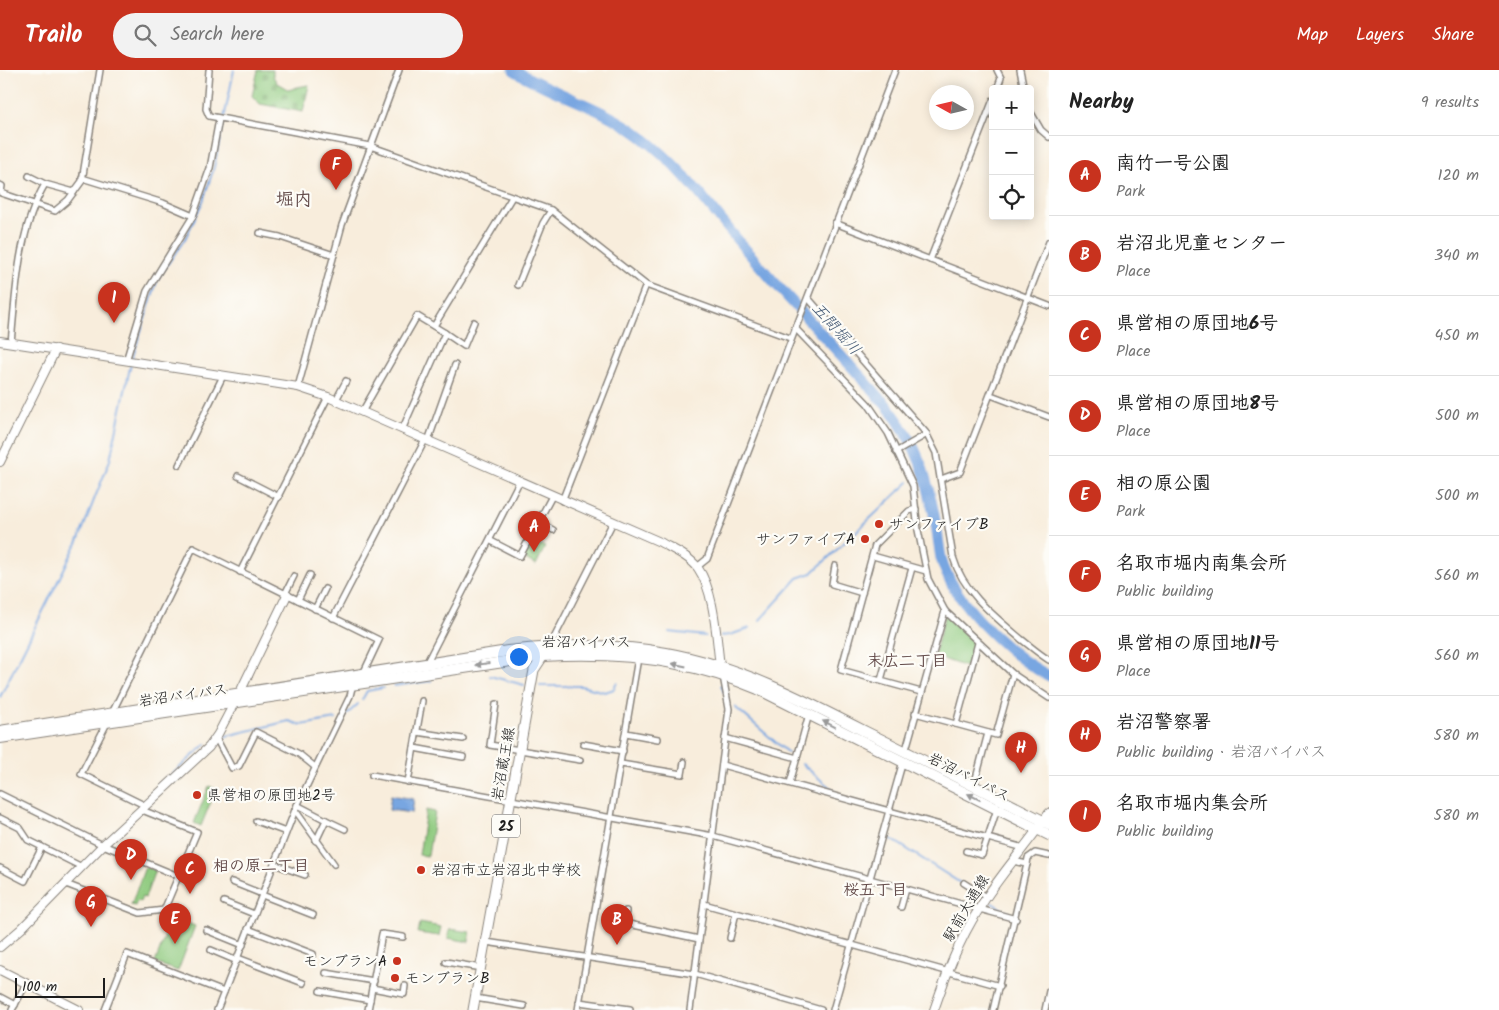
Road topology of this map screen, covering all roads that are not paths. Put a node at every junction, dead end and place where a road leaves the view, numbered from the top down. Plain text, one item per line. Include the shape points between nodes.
1 (100, 70) edge
2 (207, 70) edge
3 (399, 70) edge
4 (895, 70) edge
5 (997, 70) edge
6 (1020, 70) edge
7 (998, 85) edge
8 (1023, 85) edge
9 (989, 110) edge
10 (1034, 118) edge
11 (222, 119) junction
12 (1049, 137) edge
13 (370, 146) junction
14 (29, 176) dead end
15 (82, 178) junction
16 (45, 184) junction
17 (0, 185) edge
18 (74, 192) junction
19 (512, 197) junction
20 (34, 204) junction
21 (551, 210) junction
22 (193, 216) junction
23 (835, 223) junction
24 (260, 234) dead end
25 (1049, 242) edge
26 (334, 255) junction
27 (930, 260) junction
28 (518, 285) dead end
29 (646, 285) junction
30 (1028, 297) junction
31 (807, 299) junction
32 (1049, 306) edge
33 (474, 322) dead end
34 (434, 326) junction
35 (795, 327) junction
36 (445, 332) junction
37 (790, 338) junction
38 (0, 342) edge
39 (11, 343) junction
40 (56, 350) junction
41 (129, 362) junction
42 (455, 366) dead end
43 (223, 376) junction
44 (346, 381) dead end
45 (298, 387) junction
46 (991, 395) junction
47 (332, 398) junction
48 (362, 412) junction
49 (1049, 417) edge
50 (402, 430) junction
51 (926, 435) junction
52 (427, 441) junction
53 (898, 451) junction
54 (0, 462) edge
55 (179, 464) dead end
56 (238, 476) dead end
57 (941, 479) junction
58 (519, 482) junction
59 (279, 496) junction
60 (552, 496) junction
61 (562, 501) junction
62 (916, 509) junction
63 (538, 522) junction
64 (613, 522) junction
65 (553, 530) dead end
66 (490, 541) junction
67 (873, 556) junction
68 (835, 566) dead end
69 (697, 567) junction
70 (912, 568) junction
71 (926, 571) junction
72 (240, 572) junction
73 (310, 575) dead end
74 (294, 576) dead end
75 (326, 589) dead end
76 (862, 593) junction
77 (286, 595) junction
78 (298, 600) junction
79 (315, 609) junction
80 (945, 611) junction
81 (333, 618) junction
82 (978, 644) junction
83 (550, 646) junction
84 (543, 656) junction
85 (638, 658) junction
86 (1049, 660) edge
87 (426, 664) junction
88 (722, 671) junction
89 (1013, 674) junction
90 (362, 675) junction
91 (881, 680) junction
92 (353, 684) junction
93 (240, 692) junction
94 (921, 692) junction
95 (1049, 698) edge
96 (422, 701) dead end
97 (234, 703) junction
98 (496, 704) dead end
99 (915, 713) junction
100 (809, 714) junction
101 (110, 717) junction
102 (956, 724) junction
103 (0, 730) edge
104 (417, 732) junction
105 (626, 733) junction
106 (988, 733) junction
107 (0, 738) edge
108 (216, 738) junction
109 (725, 738) junction
110 (463, 739) dead end
111 (658, 739) dead end
112 (583, 744) dead end
113 (414, 748) junction
114 (520, 750) junction
115 (623, 751) junction
116 (904, 756) junction
117 (463, 757) dead end
118 (797, 758) junction
119 (580, 760) dead end
120 (684, 762) dead end
121 (621, 764) junction
122 (722, 765) junction
123 (315, 767) junction
124 (372, 776) dead end
125 (408, 782) junction
126 (790, 784) junction
127 (974, 786) junction
128 (0, 794) edge
129 (511, 800) junction
130 (296, 807) junction
131 (144, 808) junction
132 (998, 809) junction
133 (888, 810) junction
134 (612, 817) junction
135 (0, 818) edge
136 (326, 820) junction
137 (256, 821) dead end
138 (1047, 825) edge
139 (345, 829) dead end
140 (286, 832) junction
141 (713, 836) junction
142 (987, 838) junction
143 (316, 841) junction
144 (103, 845) junction
145 (42, 847) junction
146 (1024, 848) junction
147 (966, 851) dead end
148 (1049, 856) edge
149 (1013, 861) junction
150 (274, 864) junction
151 (334, 864) dead end
152 (1027, 864) junction
153 (82, 867) junction
154 (0, 868) edge
155 (305, 875) dead end
156 (178, 876) junction
157 (869, 879) junction
158 (232, 882) dead end
159 (964, 883) dead end
160 (66, 884) junction
161 (906, 889) junction
162 (262, 894) junction
163 (986, 897) junction
164 (224, 902) dead end
165 (704, 904) junction
166 (901, 907) dead end
167 (978, 908) junction
168 (626, 911) dead end
169 (736, 913) junction
170 (254, 914) junction
171 (313, 915) dead end
172 (1016, 918) junction
173 (248, 929) junction
174 (206, 930) dead end
175 (403, 937) dead end
176 (730, 938) dead end
177 (699, 939) junction
178 (486, 942) junction
179 (243, 945) junction
180 (851, 945) junction
181 (0, 947) edge
182 (212, 950) dead end
183 (313, 954) dead end
184 (237, 959) junction
185 (587, 959) junction
186 (446, 962) dead end
187 (481, 968) junction
188 (0, 970) edge
189 (948, 972) junction
190 (326, 973) dead end
191 (694, 974) junction
192 (374, 981) junction
193 (303, 983) dead end
194 (26, 984) junction
195 (405, 986) dead end
196 (1000, 986) junction
197 (372, 988) junction
198 (320, 991) dead end
199 (1049, 991) edge
200 (224, 992) junction
201 (0, 997) edge
202 (476, 998) junction
203 (370, 1000) junction
204 (579, 1002) junction
205 (524, 1006) dead end
206 (13, 1007) edge
207 (630, 1009) edge
208 (79, 1010) edge
209 (105, 1010) edge
210 (217, 1010) edge
211 (368, 1010) edge
212 (473, 1010) edge
213 (578, 1010) edge
214 (690, 1010) edge
215 (821, 1010) edge
216 (833, 1010) edge
217 (934, 1010) edge
218 (993, 1010) edge
219 (1045, 1010) edge

1 - 15 street
2 - 11 street via 208,116
3 - 13 street
4 - 23 street
5 - 7 street via 1001,78
6 - 8 street
9 - 27 street
10 - 12 street
11 - 13 street
11 - 22 street via 210,168
13 - 19 street
13 - 26 street
14 - 16 street
15 - 18 street
15 - 22 street via 163,203
16 - 18 street
16 - 20 street
17 - 20 street via 1,193
18 - 20 street via 55,211
19 - 21 street
19 - 34 street
20 - 39 street via 22,253
21 - 28 street
21 - 29 street
22 - 41 street via 147,291
23 - 27 street
23 - 31 street
24 - 26 street via 280,237
25 - 30 street
26 - 45 street
27 - 30 street
29 - 37 street
29 - 61 street
30 - 32 street
30 - 46 street
31 - 35 street
31 - 51 street via 920,424
33 - 36 street via 464,346
34 - 36 street
34 - 48 street via 417,316
35 - 37 street
35 - 53 street via 880,418
36 - 50 street
37 - 69 street via 707,559
38 - 39 street
39 - 40 street
40 - 41 street
40 - 54 street
41 - 43 street
42 - 52 street
43 - 45 street
43 - 55 street
44 - 47 street
45 - 47 street
46 - 49 street
46 - 57 street via 960,472
47 - 48 street
47 - 59 street
48 - 50 street
50 - 52 street
51 - 53 street
51 - 57 street via 936,453
52 - 58 street
52 - 81 street
53 - 62 street via 912,480
56 - 59 street
57 - 86 street via 953,557 968,589 1003,624
58 - 60 street
58 - 66 street
59 - 72 street
60 - 61 street
60 - 63 street
61 - 64 street
62 - 67 street via 909,511 876,545
62 - 71 street
63 - 65 street
63 - 66 street via 520,556
64 - 69 street via 660,542
64 - 83 street
66 - 87 street
67 - 70 street
67 - 76 street
68 - 76 street via 832,584
69 - 88 street via 709,593
70 - 71 street
70 - 91 street
71 - 80 street
72 - 77 street
72 - 101 street via 193,548
73 - 78 street
74 - 77 street
75 - 79 street
76 - 91 street via 841,670
77 - 78 street
77 - 93 street
78 - 79 street
79 - 81 street
80 - 82 street
80 - 94 street
81 - 90 street via 379,640
82 - 89 street
82 - 102 street
83 - 84 main road, 岩沼蔵王線 / 25
83 - 87 highway, 岩沼バイパス
83 - 88 highway, 岩沼バイパス via 646,649
84 - 85 highway, 岩沼バイパス via 601,654
84 -> 92 highway, 岩沼バイパス
84 - 114 main road, 岩沼蔵王線 / 25 via 534,670
88 -> 85 highway, 岩沼バイパス
85 - 105 street
87 - 90 highway, 岩沼バイパス
88 - 100 highway, 岩沼バイパス
88 - 109 street via 729,709
88 - 116 highway, 岩沼バイパス via 786,692
89 - 95 street
89 - 106 street via 996,735
90 - 93 highway, 岩沼バイパス
91 - 94 street
92 - 97 highway, 岩沼バイパス
92 - 123 street
93 - 97 street
93 - 101 highway, 岩沼バイパス
94 - 99 street
96 - 104 street
97 - 101 highway, 岩沼バイパス
97 - 108 street
98 - 114 street via 490,746
99 - 102 street
99 - 116 street
116 -> 100 highway, 岩沼バイパス
100 - 118 street
101 - 103 highway, 岩沼バイパス
101 - 107 highway, 岩沼バイパス
101 - 131 street via 81,774
102 - 106 street
104 - 110 street
104 - 113 street
105 - 111 street
105 - 115 street
106 - 127 street
108 - 123 street via 232,768 239,766 256,732 299,754
108 - 131 street
109 - 118 street
109 - 122 street
112 - 115 street
113 - 117 street
113 - 125 street
114 - 119 street
114 - 129 main road, 岩沼蔵王線 / 25
115 - 121 street
116 - 127 highway, 岩沼バイパス
132 -> 116 highway, 岩沼バイパス
116 - 133 street
118 - 126 street
120 - 121 street via 682,774
121 - 134 street
122 - 126 street
122 - 141 street
123 - 130 street
124 - 125 street
125 - 129 street
126 - 133 street
127 - 138 highway, 岩沼バイパス
128 - 144 street
129 - 134 street
129 - 178 main road, 岩沼蔵王線 / 25
130 - 136 street
130 - 140 street
130 - 143 street
131 - 144 street
131 - 156 street via 197,832
132 - 138 highway, 岩沼バイパス
132 - 142 street
133 - 142 street
133 - 157 street
134 - 141 street
134 - 185 street
135 - 145 street via 20,828 28,840
136 - 139 street
136 - 143 street
137 - 140 street
138 - 146 street, 駅前大通線
140 - 150 street
141 - 157 street
141 - 165 street
142 - 146 street
142 - 147 street via 982,855
143 - 151 street
144 - 153 street
144 - 156 street
145 - 153 street
145 - 154 street via 25,881
146 - 149 street, 駅前大通線
148 - 152 street via 1035,853 1028,858
149 - 152 street
149 - 163 street, 駅前大通線
150 - 155 street
150 - 162 street
152 - 172 street
153 - 160 street
156 - 160 street via 164,910 145,913
157 - 161 street
157 - 180 street
158 - 162 street
159 - 163 street
160 - 181 street
161 - 166 street
161 - 167 street
162 - 170 street
162 - 171 street
163 - 167 street, 駅前大通線
164 - 170 street
165 - 169 street
165 - 177 street
167 - 172 street
167 - 189 street, 駅前大通線
168 - 177 street via 624,923
169 - 176 street
169 - 180 street
170 - 173 street
172 - 196 street
173 - 179 street
173 - 183 street
174 - 179 street
175 - 192 street via 382,934
177 - 191 street
178 - 185 street
178 - 187 main road, 岩沼蔵王線 / 25
179 - 184 street
180 - 189 street
180 - 216 street
182 - 184 street
184 - 193 street
184 - 200 street
185 - 191 street
185 - 204 street
186 - 187 street
187 - 202 main road, 岩沼蔵王線 / 25
188 - 194 street
189 - 196 street
189 - 217 street, 駅前大通線
190 - 192 street
191 - 214 street
191 - 215 street
192 - 197 street
194 - 206 street
194 - 208 street
195 - 197 street via 404,994
196 - 218 street
197 - 203 street
198 - 203 street
199 - 219 street
200 - 209 street via 127,954
200 - 210 street
201 - 206 street
202 - 205 street
202 - 212 main road, 岩沼蔵王線 / 25
203 - 211 street
204 - 207 street
204 - 213 street

